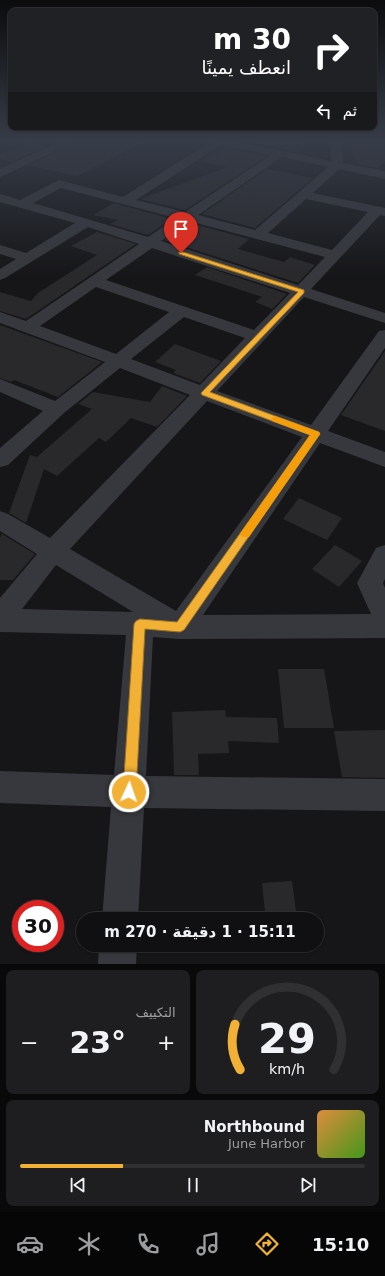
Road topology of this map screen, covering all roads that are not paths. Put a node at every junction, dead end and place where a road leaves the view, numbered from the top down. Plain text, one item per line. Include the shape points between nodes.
1 (55, 186) edge
2 (67, 186) edge
3 (149, 186) edge
4 (232, 186) edge
5 (314, 186) edge
6 (304, 195) junction
7 (0, 198) edge
8 (125, 201) junction
9 (22, 204) junction
10 (381, 212) edge
11 (186, 216) junction
12 (86, 222) junction
13 (258, 235) junction
14 (150, 243) junction
15 (0, 249) edge
16 (336, 255) junction
17 (27, 258) junction
18 (0, 275) edge
19 (94, 281) junction
20 (302, 291) junction
21 (181, 311) junction
22 (0, 317) edge
23 (385, 318) edge
24 (28, 327) junction
25 (385, 335) edge
26 (258, 337) junction
27 (118, 360) junction
28 (0, 385) edge
29 (205, 393) junction
30 (57, 409) junction
31 (316, 434) junction
32 (0, 460) edge
33 (385, 460) edge
34 (0, 520) edge
35 (53, 551) junction
36 (385, 556) edge
37 (385, 616) edge
38 (0, 617) edge
39 (0, 620) edge
40 (140, 624) junction
41 (385, 626) edge
42 (180, 627) junction
43 (0, 787) edge
44 (129, 792) junction
45 (385, 795) edge
46 (120, 912) edge
47 (117, 952) edge
48 (116, 964) edge

1 - 9 street
2 - 8 street
3 - 8 street
4 - 11 street
5 - 6 street
6 - 10 street
6 - 13 street
7 - 9 street
8 - 11 street
9 - 12 street
10 - 16 street
11 - 13 street
11 - 14 street
12 - 14 street
12 - 17 street
13 - 16 street
14 - 19 street
14 - 20 street
15 - 17 street
16 - 20 street
17 - 18 street
19 - 21 street
19 - 24 street
20 - 23 street
20 - 26 street
21 - 26 street
21 - 27 street
22 - 24 street
24 - 27 street
25 - 31 street
26 - 29 street
27 - 29 street
27 - 30 street
28 - 30 street
29 - 31 street
29 - 35 street
30 - 32 street
31 - 33 street
31 - 42 street
34 - 35 street
35 - 38 street
35 - 42 street
36 - 37 street via 370,583
39 - 40 street
40 - 42 street
40 - 44 street
41 - 42 street
43 - 44 street
44 - 45 street
44 - 46 street
47 - 48 street

